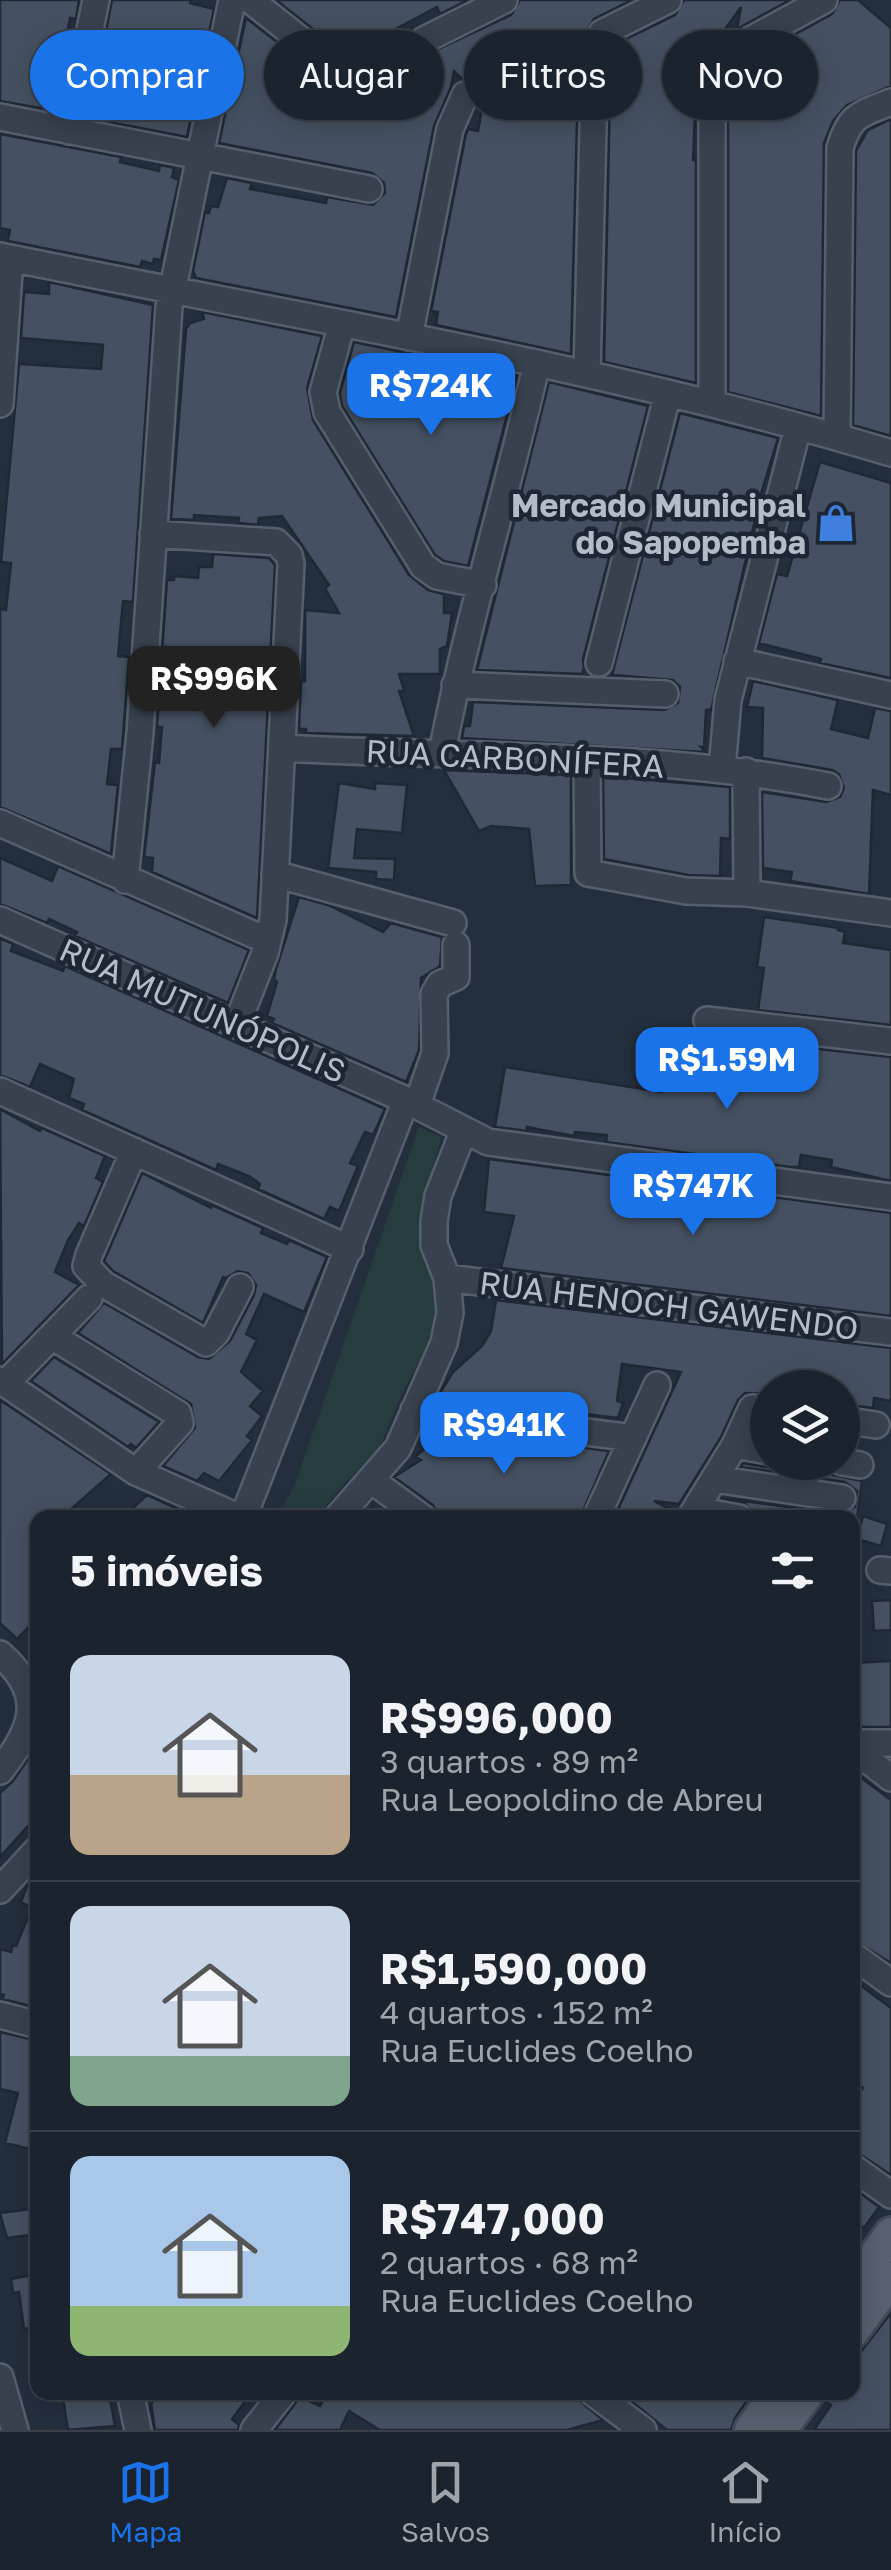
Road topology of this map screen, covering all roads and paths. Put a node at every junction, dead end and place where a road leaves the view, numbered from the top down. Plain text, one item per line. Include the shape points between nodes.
1 (96, 0) edge
2 (232, 0) edge
3 (250, 0) edge
4 (504, 0) edge
5 (668, 0) edge
6 (824, 0) edge
7 (288, 30) edge
8 (444, 30) edge
9 (464, 100) edge
10 (891, 102) edge
11 (0, 116) edge
12 (70, 130) junction
13 (201, 157) junction
14 (369, 189) dead end
15 (5, 257) edge
16 (172, 291) junction
17 (342, 324) junction
18 (409, 338) junction
19 (537, 363) junction
20 (586, 374) junction
21 (668, 393) junction
22 (0, 404) edge
23 (712, 404) junction
24 (798, 426) junction
25 (836, 437) junction
26 (891, 453) edge
27 (153, 534) junction
28 (483, 586) junction
29 (737, 661) junction
30 (599, 663) dead end
31 (455, 684) junction
32 (665, 694) dead end
33 (891, 695) edge
34 (284, 748) junction
35 (442, 753) junction
36 (586, 760) junction
37 (734, 770) junction
38 (828, 786) dead end
39 (0, 823) edge
40 (275, 874) junction
41 (125, 880) junction
42 (747, 893) junction
43 (891, 912) edge
44 (0, 920) edge
45 (268, 941) junction
46 (707, 1020) dead end
47 (237, 1024) junction
48 (891, 1041) edge
49 (0, 1091) edge
50 (411, 1102) junction
51 (464, 1132) junction
52 (134, 1151) junction
53 (891, 1197) edge
54 (350, 1249) junction
55 (447, 1278) junction
56 (240, 1286) dead end
57 (89, 1298) dead end
58 (891, 1332) edge
59 (52, 1336) junction
60 (2, 1382) edge
61 (657, 1384) dead end
62 (414, 1410) junction
63 (750, 1412) edge
64 (860, 1423) edge
65 (876, 1425) dead end
66 (633, 1438) junction
67 (734, 1445) junction
68 (750, 1448) edge
69 (136, 1472) junction
70 (714, 1479) junction
71 (371, 1480) junction
72 (842, 1498) dead end
73 (224, 1510) edge
74 (245, 1510) edge
75 (344, 1510) edge
76 (412, 1510) edge
77 (600, 1510) edge
78 (695, 1510) edge
79 (0, 1654) edge
80 (30, 1701) edge
81 (30, 1726) edge
82 (891, 1743) edge
83 (860, 1745) edge
84 (860, 1753) edge
85 (0, 1772) edge
86 (891, 1778) edge
87 (30, 1858) edge
88 (0, 1890) edge
89 (860, 1961) edge
90 (891, 1984) edge
91 (0, 2015) edge
92 (30, 2023) edge
93 (860, 2173) edge
94 (891, 2195) edge
95 (891, 2234) edge
96 (860, 2277) edge
97 (891, 2279) edge
98 (860, 2321) edge
99 (0, 2378) edge
100 (132, 2400) edge
101 (278, 2400) edge
102 (603, 2400) edge
103 (772, 2400) edge
104 (802, 2400) edge
105 (14, 2430) edge
106 (138, 2430) edge
107 (254, 2430) edge
108 (643, 2430) edge
109 (751, 2430) edge
110 (780, 2430) edge

1 - 12 street
2 - 13 street
3 - 7 street
4 - 8 street
5 - 20 street via 602,33 595,46
6 - 23 street via 719,56 712,71
9 - 18 street via 450,128
10 - 25 street via 855,116 840,148
11 - 12 street
12 - 13 street
13 - 14 street
13 - 16 street
15 - 16 street
15 - 22 street
16 - 17 street
16 - 27 street
17 - 18 street
17 - 28 street via 324,392 327,412 423,566 437,576
18 - 19 street
19 - 20 street
19 - 28 street
20 - 21 street
21 - 23 street
21 - 30 street
23 - 24 street
24 - 25 street
24 - 29 street
25 - 26 street
27 - 34 street via 276,542 289,555
27 - 41 street
28 - 31 street
29 - 33 street
29 - 37 street via 728,700
31 - 32 street
31 - 35 street
34 - 35 street, RUA CARBONÍFERA
34 - 40 street
35 - 36 street, RUA CARBONÍFERA
36 - 37 street, RUA CARBONÍFERA
36 - 42 street via 588,873 686,892
37 - 38 street, RUA CARBONÍFERA
37 - 42 street
39 - 41 street
40 - 45 street
40 - 50 street via 455,934 456,977 434,994 435,1054
41 - 45 street
42 - 43 street
44 - 47 street, RUA MUTUNÓPOLIS
45 - 47 street
46 - 48 street
47 - 50 street, RUA MUTUNÓPOLIS
49 - 52 street
50 - 51 street, RUA MUTUNÓPOLIS
50 - 54 street
51 - 53 street, RUA MUTUNÓPOLIS via 488,1142
51 - 55 street via 434,1222 434,1245
52 - 54 street
52 - 56 street via 88,1255 92,1274 206,1343
54 - 74 street
55 - 58 street, RUA HENOCH GAWENDO
55 - 62 street via 444,1343
57 - 59 street
59 - 60 street
59 - 69 street via 178,1414 180,1422
60 - 69 street
61 - 66 street
62 - 66 street
62 - 71 street via 398,1448
63 - 67 street
64 - 65 street
66 - 77 street
67 - 68 street
67 - 70 street
69 - 73 street
70 - 72 street
70 - 78 street
71 - 75 street
71 - 76 street
79 - 80 street
81 - 85 street
82 - 83 street
84 - 86 street
87 - 88 street
89 - 90 street
91 - 92 street
93 - 94 street
95 - 96 main road
97 - 98 main road
99 - 105 street
100 - 106 street
101 - 107 street
102 - 108 street
103 - 109 main road
104 - 110 main road

